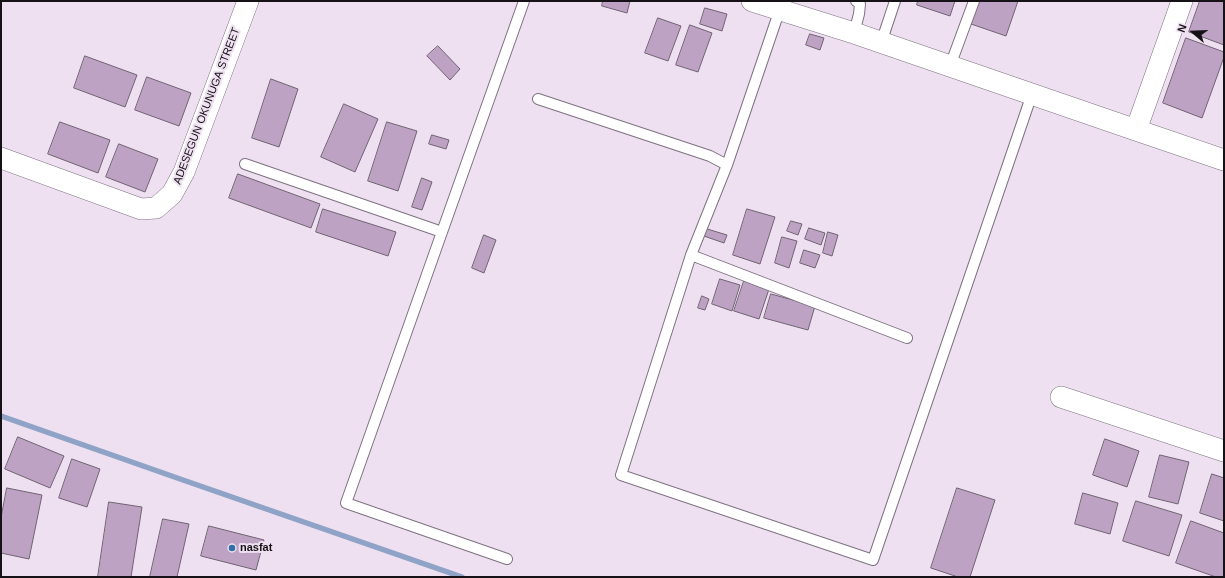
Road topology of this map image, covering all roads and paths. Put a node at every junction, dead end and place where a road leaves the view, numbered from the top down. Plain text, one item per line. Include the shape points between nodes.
1 (248, 1) edge
2 (524, 1) edge
3 (752, 1) edge
4 (856, 1) edge
5 (895, 1) edge
6 (974, 1) edge
7 (1182, 1) edge
8 (780, 9) junction
9 (854, 33) junction
10 (881, 43) junction
11 (950, 66) junction
12 (1032, 94) junction
13 (538, 98) dead end
14 (1136, 130) junction
15 (1, 158) edge
16 (1224, 160) edge
17 (245, 164) dead end
18 (727, 165) junction
19 (442, 232) junction
20 (691, 255) junction
21 (907, 338) dead end
22 (1061, 397) dead end
23 (1224, 451) edge
24 (507, 559) dead end

1 - 15 street, ADESEGUN OKUNUGA STREET via 184,172 172,194 156,208 141,209
2 - 19 lane
3 - 8 street
4 - 9 lane via 860,4
5 - 10 lane
6 - 11 lane
7 - 14 street
8 - 9 street
8 - 18 lane
9 - 10 street
10 - 11 street
11 - 12 street
12 - 14 street
12 - 20 lane via 873,560 620,475
13 - 18 lane via 710,156
14 - 16 street
17 - 19 lane
18 - 20 lane
19 - 24 lane via 346,503
20 - 21 lane
22 - 23 street

